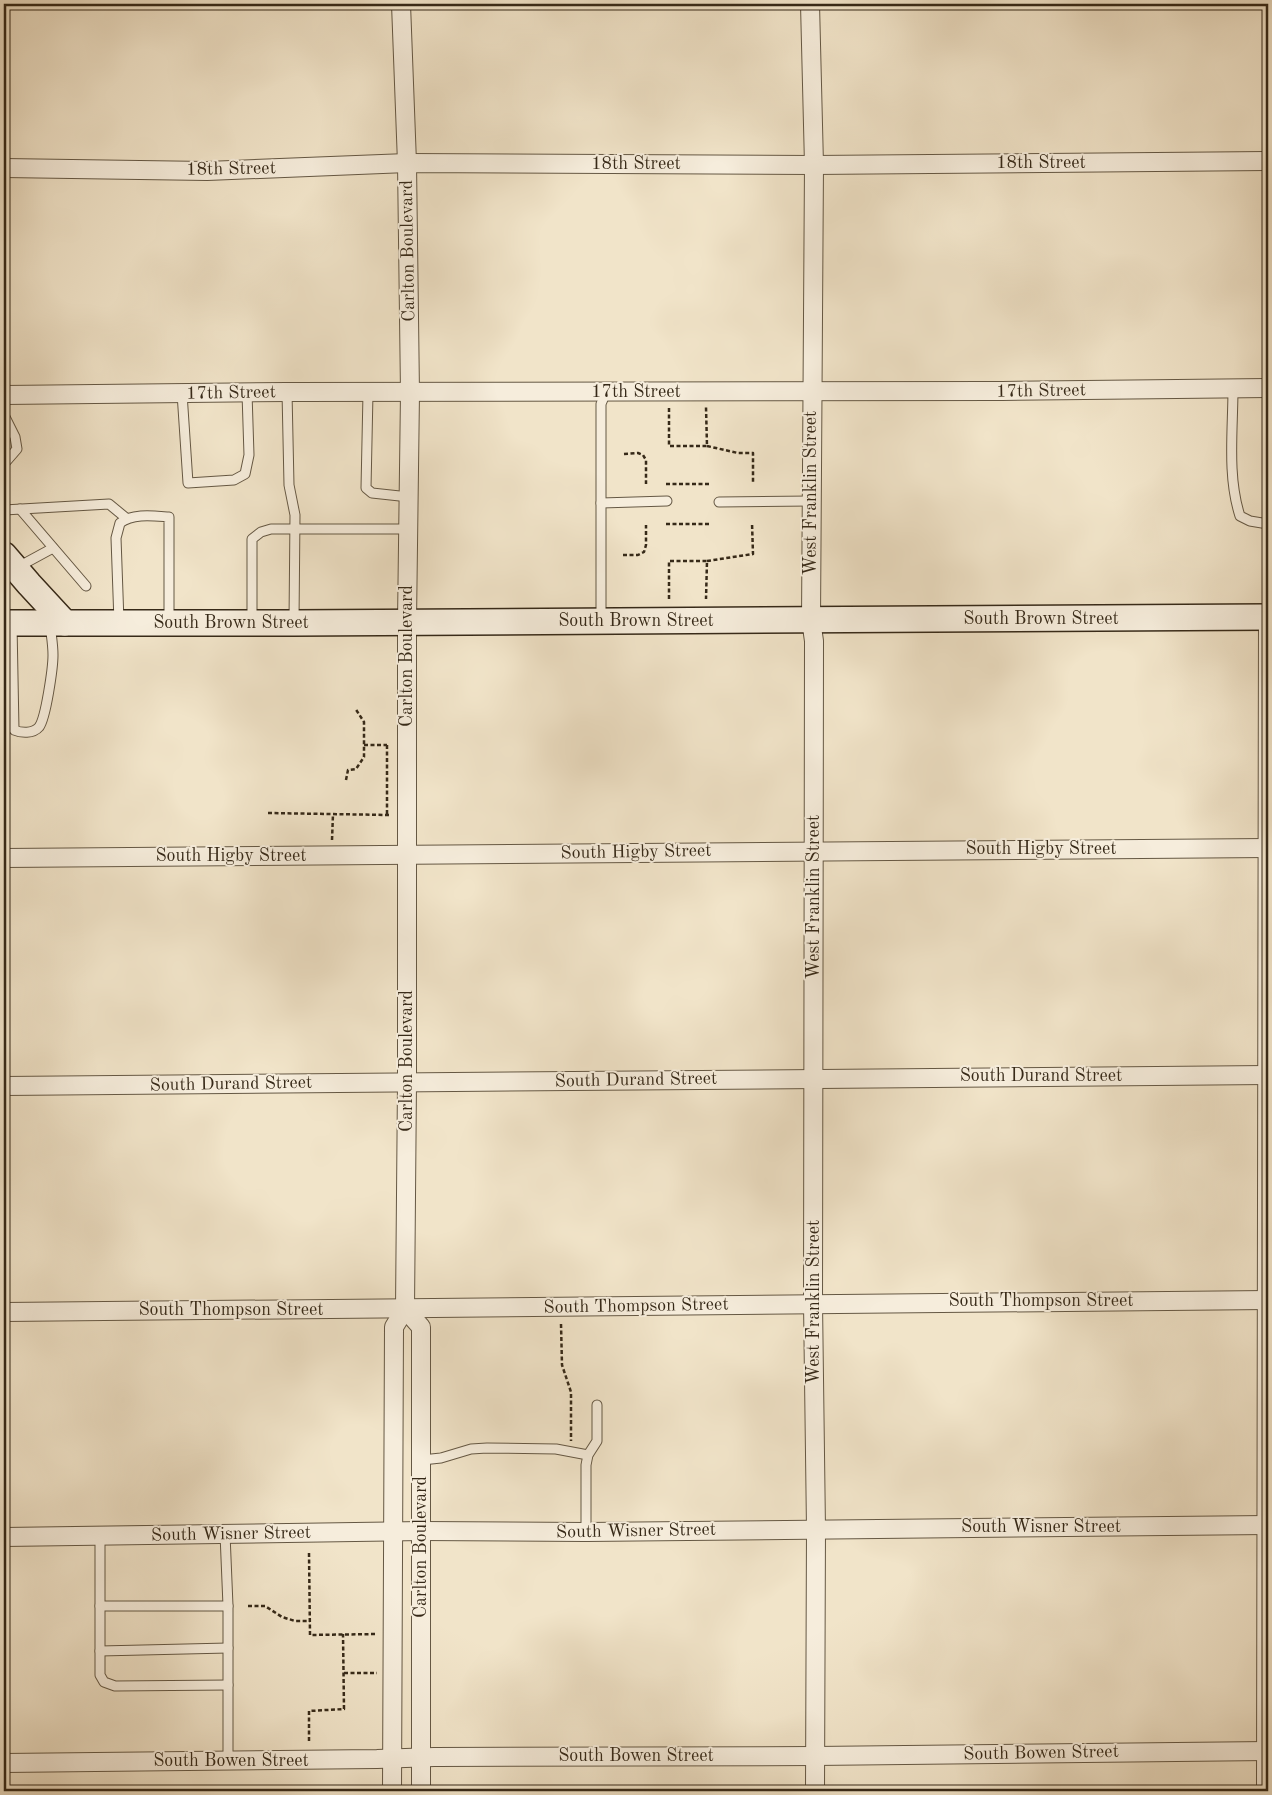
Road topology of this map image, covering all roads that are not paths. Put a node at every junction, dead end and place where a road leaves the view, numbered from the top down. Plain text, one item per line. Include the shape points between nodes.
1 (401, 4) edge
2 (810, 4) edge
3 (1268, 161) edge
4 (407, 164) junction
5 (814, 165) junction
6 (4, 168) edge
7 (1233, 388) junction
8 (1268, 388) edge
9 (287, 392) junction
10 (606, 392) junction
11 (811, 392) junction
12 (182, 393) junction
13 (246, 393) junction
14 (368, 393) junction
15 (410, 393) junction
16 (4, 395) edge
17 (4, 415) edge
18 (4, 464) edge
19 (409, 497) junction
20 (667, 501) dead end
21 (811, 501) junction
22 (601, 502) junction
23 (719, 502) dead end
24 (20, 509) junction
25 (4, 510) edge
26 (126, 518) junction
27 (1268, 524) edge
28 (408, 529) junction
29 (295, 530) junction
30 (53, 548) junction
31 (9, 561) edge
32 (86, 586) dead end
33 (1268, 616) edge
34 (810, 620) junction
35 (601, 621) junction
36 (407, 622) junction
37 (8, 623) edge
38 (58, 623) junction
39 (119, 623) junction
40 (170, 623) junction
41 (252, 623) junction
42 (294, 623) junction
43 (4, 730) edge
44 (14, 730) junction
45 (1268, 848) edge
46 (814, 851) junction
47 (408, 854) junction
48 (4, 858) edge
49 (1268, 1075) edge
50 (814, 1078) junction
51 (407, 1082) junction
52 (4, 1086) edge
53 (1268, 1300) edge
54 (813, 1303) junction
55 (405, 1309) junction
56 (4, 1312) edge
57 (597, 1405) dead end
58 (588, 1455) junction
59 (422, 1460) junction
60 (1267, 1525) edge
61 (816, 1529) junction
62 (422, 1531) junction
63 (392, 1532) junction
64 (586, 1532) junction
65 (225, 1534) junction
66 (100, 1536) junction
67 (4, 1537) edge
68 (100, 1606) junction
69 (228, 1606) junction
70 (228, 1648) junction
71 (100, 1651) junction
72 (228, 1685) junction
73 (1267, 1751) edge
74 (815, 1756) junction
75 (421, 1758) junction
76 (392, 1759) junction
77 (228, 1761) junction
78 (4, 1762) edge
79 (392, 1791) edge
80 (421, 1791) edge
81 (815, 1791) edge
82 (1266, 1791) edge

1 - 4 street, Carlton Boulevard
2 - 5 street, West Franklin Street
3 - 5 street, 18th Street
4 - 5 street, 18th Street
4 - 6 street, 18th Street via 207,171
4 - 15 street, Carlton Boulevard
5 - 11 street, West Franklin Street
7 - 8 street, 17th Street
7 - 11 street, 17th Street
7 - 27 lane via 1235,500 1240,516
9 - 13 street, 17th Street
9 - 14 street, 17th Street
9 - 29 lane via 289,484
10 - 11 street, 17th Street
10 - 15 street, 17th Street
10 - 22 lane via 601,404
11 - 21 street, West Franklin Street
12 - 13 street, 17th Street
12 - 13 lane via 188,483 234,480 244,474 249,454
12 - 16 street, 17th Street
14 - 15 street, 17th Street
14 - 19 lane via 366,488 372,493
15 - 19 street, Carlton Boulevard
17 - 18 lane via 17,449
19 - 28 street, Carlton Boulevard
20 - 22 lane
21 - 23 lane
21 - 34 street, West Franklin Street
22 - 35 lane
24 - 25 lane
24 - 26 lane via 109,504
24 - 30 lane
26 - 39 lane via 120,523 116,538
26 - 40 lane via 170,517
28 - 29 lane
28 - 36 street, Carlton Boulevard
29 - 41 lane via 271,529 252,539
29 - 42 lane
30 - 31 lane
30 - 32 lane
31 - 38 main road
33 - 34 main road, South Brown Street
33 - 45 street
34 - 35 main road, South Brown Street
34 - 46 street, West Franklin Street via 814,641
35 - 36 main road, South Brown Street
36 - 42 main road, South Brown Street
36 - 47 street, Carlton Boulevard
37 - 38 main road, South Brown Street
37 - 44 lane
38 - 39 main road, South Brown Street
38 - 44 lane via 44,716 39,728 33,731
39 - 40 main road, South Brown Street
40 - 41 main road, South Brown Street
41 - 42 main road, South Brown Street
43 - 44 lane
45 - 46 street, South Higby Street
45 - 49 street
46 - 47 street, South Higby Street
46 - 50 street, West Franklin Street
47 - 48 street, South Higby Street
47 - 51 street, Carlton Boulevard
49 - 50 street, South Durand Street
49 - 53 street
50 - 51 street, South Durand Street
50 - 54 street, West Franklin Street
51 - 52 street, South Durand Street
51 - 55 street, Carlton Boulevard
53 - 54 street, South Thompson Street
53 - 60 street
54 - 55 street, South Thompson Street
54 - 61 street, West Franklin Street
55 - 56 street, South Thompson Street
55 - 59 street, Carlton Boulevard via 420,1327
55 - 63 street, Carlton Boulevard via 394,1327
57 - 58 lane via 597,1441
58 - 59 lane via 556,1449 487,1448
58 - 64 lane
59 - 62 street, Carlton Boulevard
60 - 61 street, South Wisner Street
60 - 73 street
61 - 64 street, South Wisner Street
61 - 74 street, West Franklin Street
62 - 63 street, South Wisner Street
62 - 64 street, South Wisner Street
62 - 75 street, Carlton Boulevard
63 - 65 street, South Wisner Street
63 - 76 street, Carlton Boulevard
65 - 66 street, South Wisner Street
65 - 69 lane
66 - 67 street, South Wisner Street
66 - 68 lane
68 - 69 lane
68 - 71 lane
69 - 70 lane
70 - 71 lane
70 - 72 lane
71 - 72 lane via 100,1675 104,1682 115,1686
72 - 77 lane
73 - 74 street, South Bowen Street
73 - 82 street
74 - 75 street, South Bowen Street
74 - 81 street, West Franklin Street
75 - 76 street, South Bowen Street
75 - 80 street, Carlton Boulevard
76 - 77 street, South Bowen Street
76 - 79 street, Carlton Boulevard
77 - 78 street, South Bowen Street

